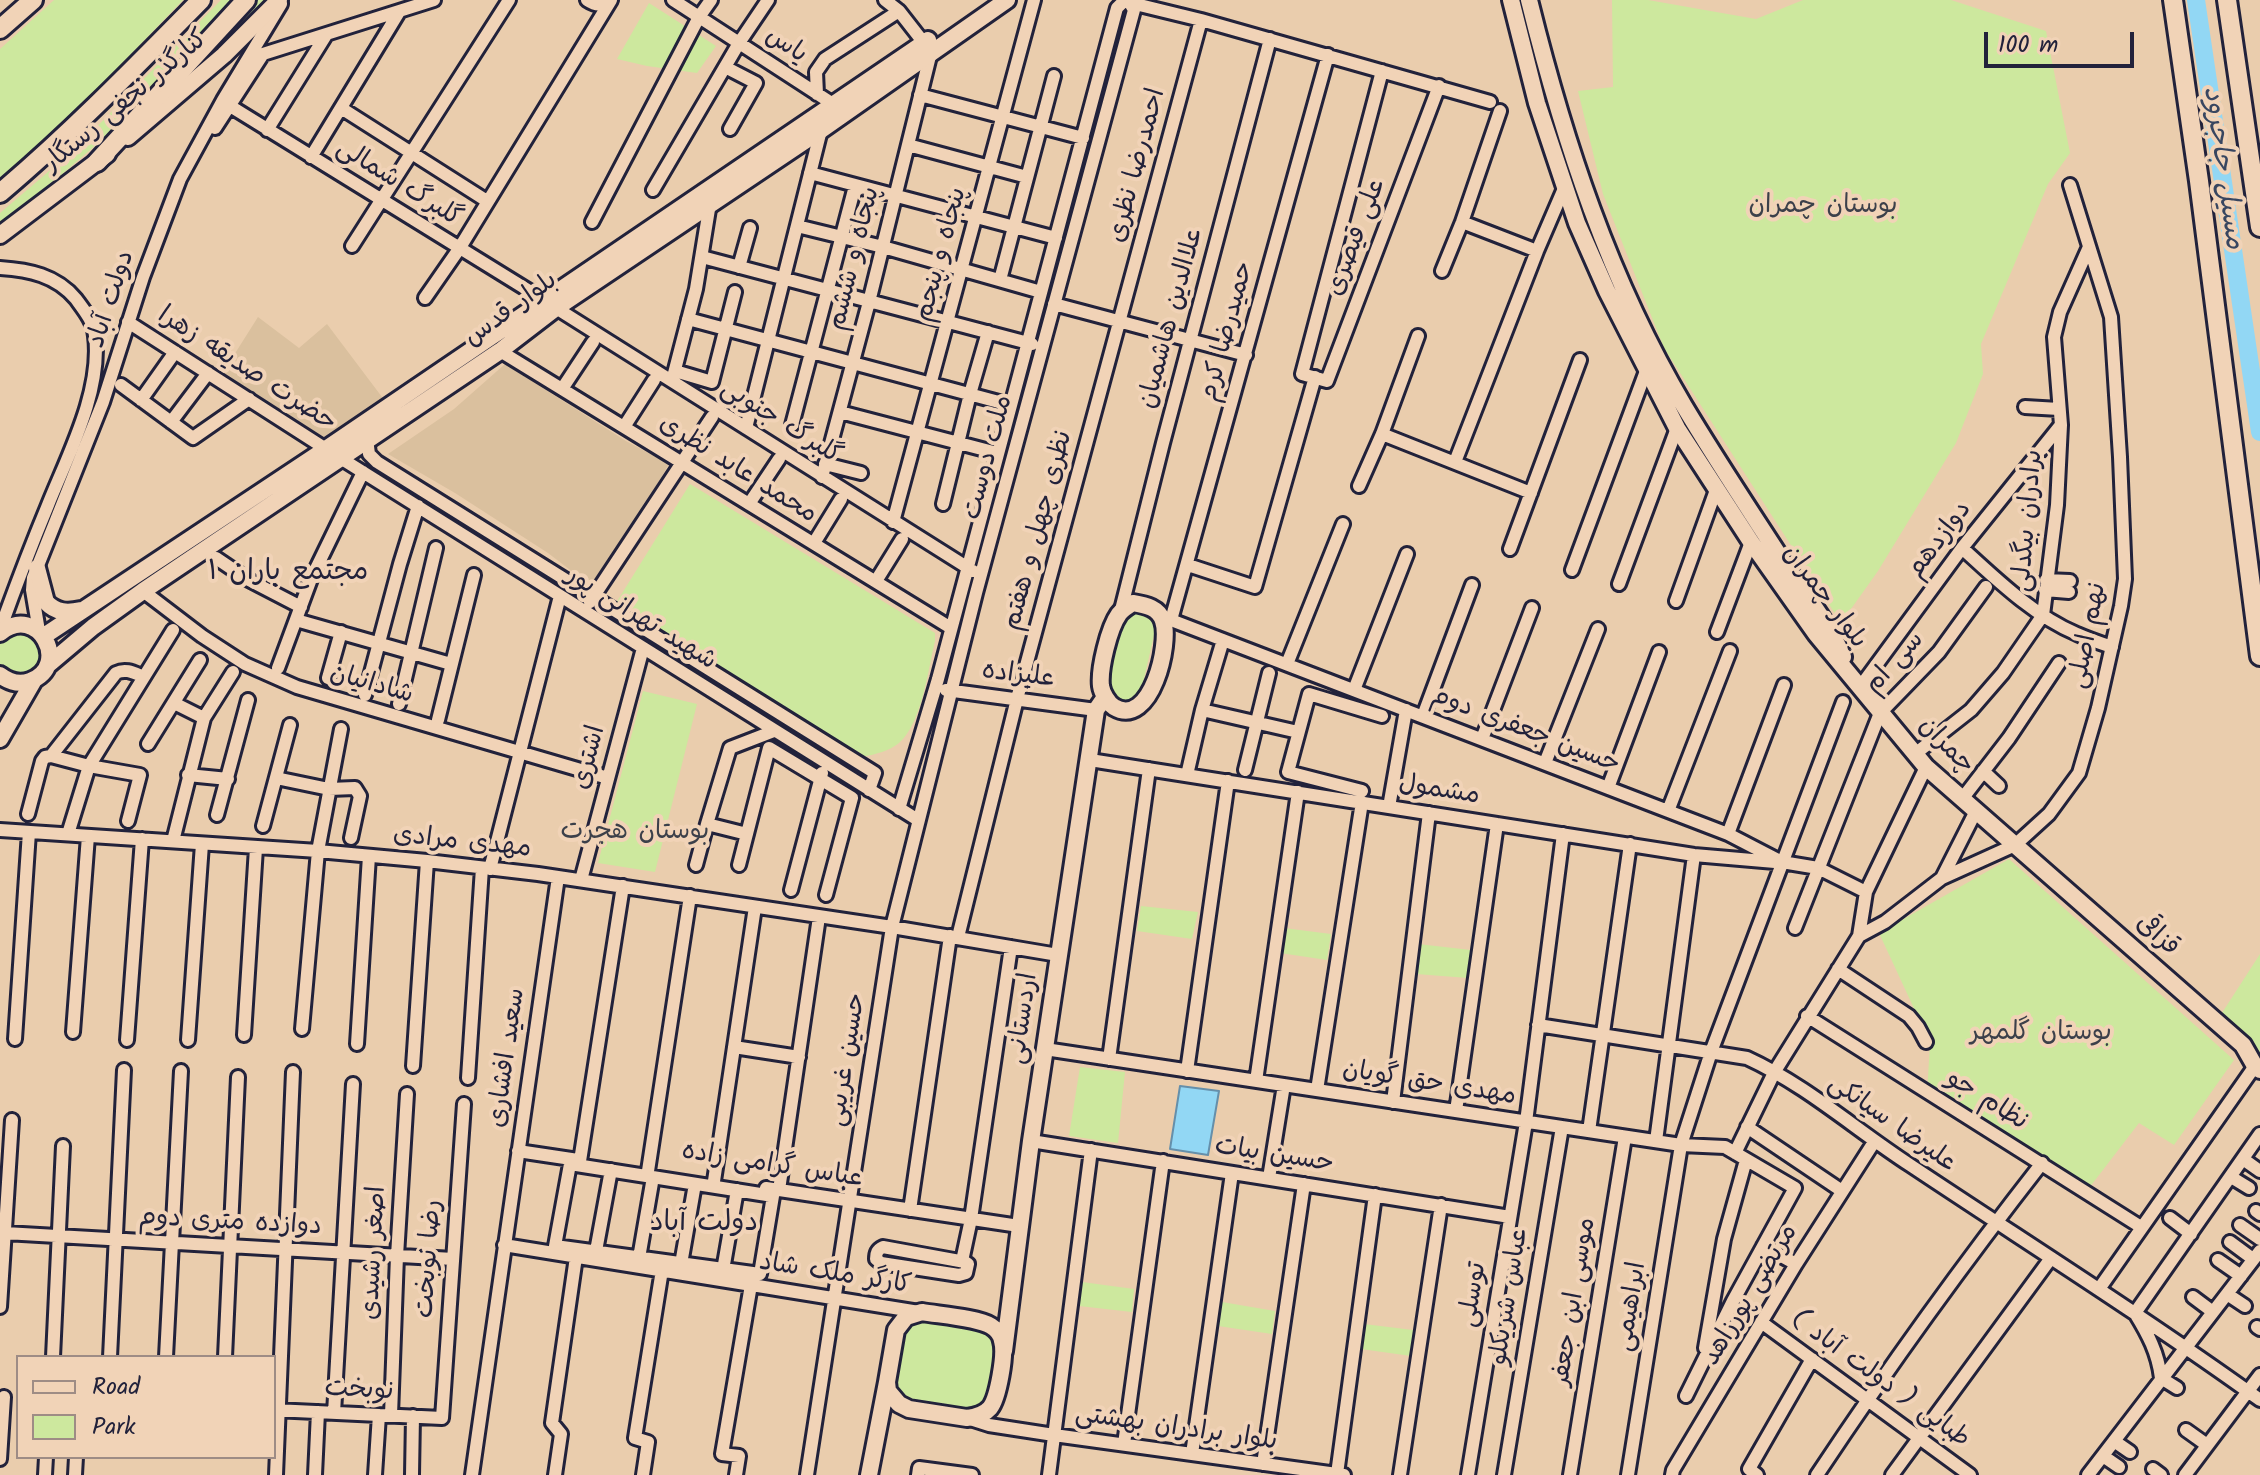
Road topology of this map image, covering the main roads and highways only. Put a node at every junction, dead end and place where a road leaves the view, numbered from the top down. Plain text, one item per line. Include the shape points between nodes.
1 (33, 0) edge
2 (201, 0) edge
3 (246, 0) edge
4 (281, 0) edge
5 (987, 0) edge
6 (1007, 0) edge
7 (1511, 0) edge
8 (1529, 0) edge
9 (2173, 0) edge
10 (2227, 0) edge
11 (0, 29) edge
12 (928, 47) junction
13 (97, 162) junction
14 (0, 193) edge
15 (2260, 227) edge
16 (0, 235) edge
17 (550, 304) junction
18 (333, 453) junction
19 (37, 568) road end
20 (87, 609) junction
21 (0, 632) edge
22 (41, 634) junction
23 (2260, 656) edge
24 (48, 665) junction
25 (0, 675) edge
26 (34, 680) junction
27 (1855, 680) junction
28 (1100, 704) junction
29 (0, 739) edge
30 (2015, 845) joint
31 (2258, 1068) edge
32 (1011, 1286) junction
33 (981, 1322) junction
34 (1004, 1351) junction
35 (887, 1382) junction
36 (909, 1409) junction
37 (869, 1475) edge
38 (880, 1475) edge

1 - 11 highway
2 - 14 highway
3 - 13 highway
4 - 13 main road, کنارگذر نجفی رستگار
5 - 12 main road, بلوار قدس
6 - 12 main road, بلوار قدس
7 - 27 main road, بلوار چمران via 1537,103 1577,223 1646,371 1751,542
8 - 27 main road, بلوار چمران via 1595,222 1631,304 1685,409 1834,636
9 - 23 highway
10 - 15 highway
12 - 17 main road, بلوار قدس via 833,104
12 - 17 main road, بلوار قدس via 821,130
13 - 16 main road, کنارگذر نجفی رستگار
17 - 18 main road, بلوار قدس
17 - 18 main road, بلوار قدس via 500,351 367,439
18 - 20 main road, بلوار قدس
18 - 24 main road, بلوار قدس
19 - 20 main road via 50,606 67,613
20 - 22 main road, بلوار قدس
21 - 22 main road via 19,625
22 - 24 main road via 49,650
24 - 26 main road, بلوار قدس
25 - 26 main road via 15,683
26 - 29 main road
27 - 30 main road, چمران via 1921,760
28 - 28 main road, اردستانی via 1137,708 1153,688 1167,620 1147,605 1133,603 1115,621
28 - 32 main road, اردستانی
30 - 31 main road, قزاقی via 2243,1045
32 - 33 main road via 1000,1310
32 - 34 main road, اردستانی
33 - 34 main road via 999,1332
33 - 35 main road via 922,1312 906,1317 896,1330
34 - 36 main road via 996,1396 976,1417
35 - 36 main road via 893,1399
35 - 37 main road
36 - 38 main road via 890,1420

